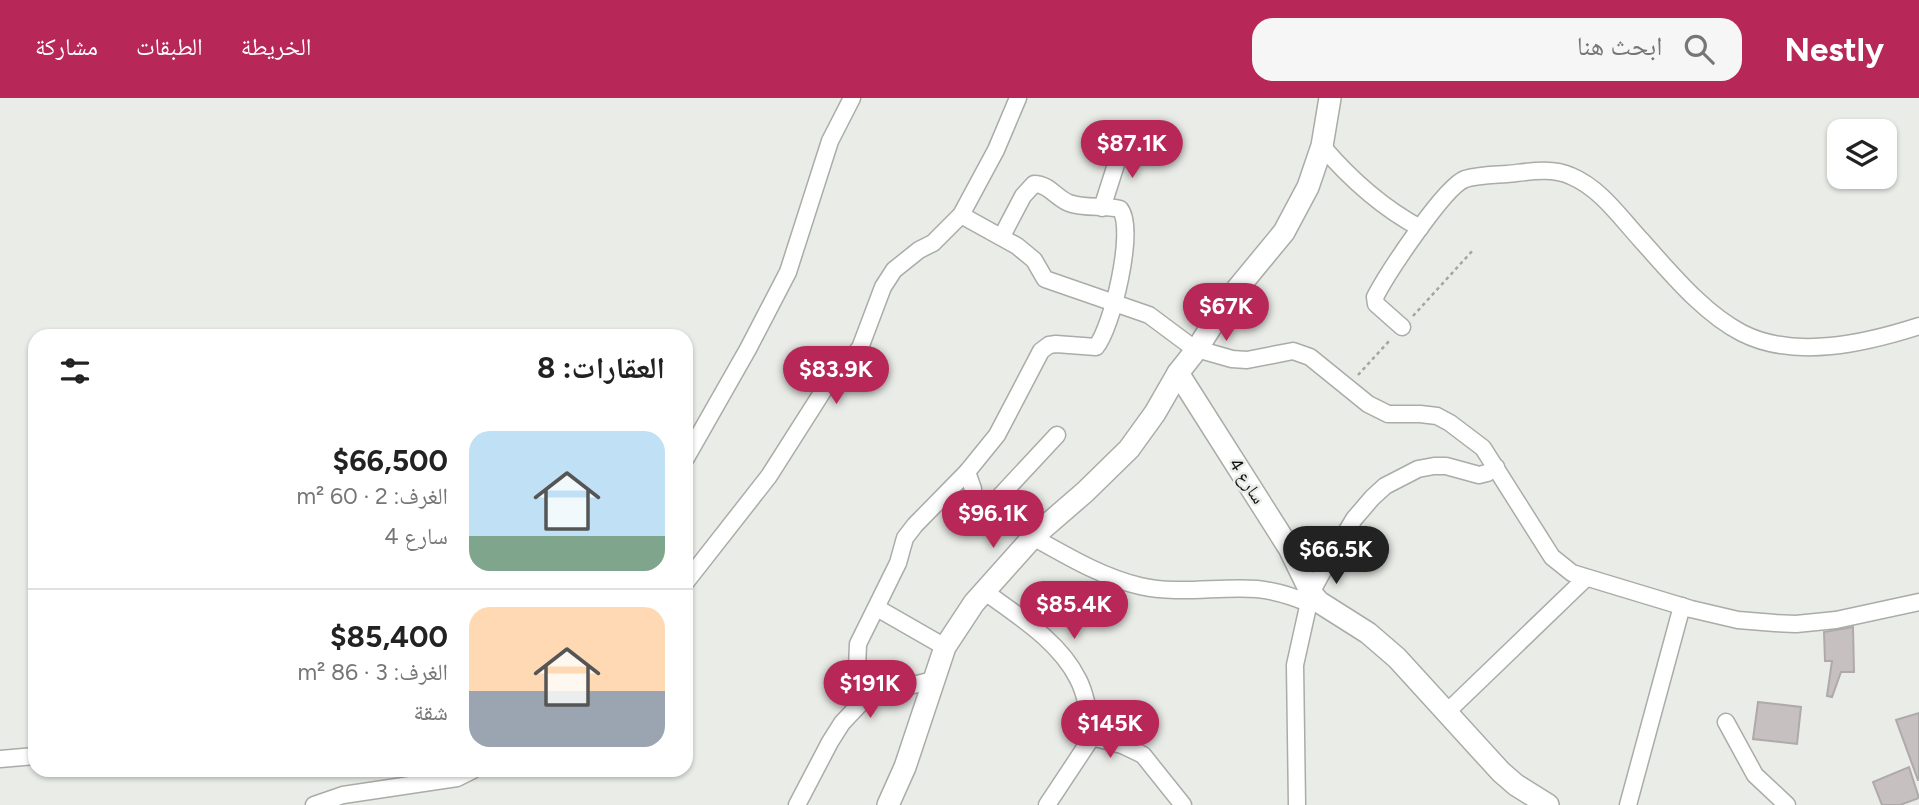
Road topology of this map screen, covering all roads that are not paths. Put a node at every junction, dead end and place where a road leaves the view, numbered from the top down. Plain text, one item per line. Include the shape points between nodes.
1 (852, 98) edge
2 (1018, 98) edge
3 (1330, 98) edge
4 (1154, 143) dead end
5 (1322, 146) junction
6 (1102, 208) junction
7 (961, 215) junction
8 (1420, 228) junction
9 (1002, 236) junction
10 (1116, 302) junction
11 (1919, 326) edge
12 (1402, 327) dead end
13 (1197, 349) junction
14 (1178, 373) junction
15 (1057, 435) dead end
16 (693, 446) edge
17 (1496, 467) junction
18 (967, 471) junction
19 (1033, 537) junction
20 (693, 573) edge
21 (1586, 578) junction
22 (984, 591) junction
23 (1310, 598) junction
24 (1919, 602) edge
25 (1682, 606) junction
26 (877, 608) junction
27 (945, 647) junction
28 (933, 680) junction
29 (862, 698) junction
30 (1448, 711) junction
31 (1726, 722) dead end
32 (1092, 737) junction
33 (28, 757) edge
34 (0, 760) edge
35 (459, 777) edge
36 (314, 805) edge
37 (797, 805) edge
38 (888, 805) edge
39 (1047, 805) edge
40 (1183, 805) edge
41 (1297, 805) edge
42 (1548, 805) edge
43 (1628, 805) edge
44 (1787, 805) edge

1 - 16 street via 830,141 788,272
2 - 7 street
3 - 5 main road
4 - 6 street via 1125,145
5 - 8 street via 1373,199
5 - 13 main road via 1298,210 1228,300
6 - 9 street via 1066,202 1044,185 1034,184
6 - 10 street via 1120,209 1125,218
7 - 9 street
7 - 20 street via 933,243 894,270 860,348 825,388 769,476
8 - 11 street via 1435,206 1464,180 1551,171 1570,175 1593,189 1689,290 1743,334 1774,344 1818,347 1877,340
8 - 12 street via 1375,297 1376,304
9 - 10 street via 1028,254 1045,279
10 - 13 street via 1149,315
10 - 18 street via 1096,347 1056,344 1041,351 997,435
13 - 14 main road
13 - 17 street via 1247,360 1293,351 1301,354 1388,414 1437,416 1450,423 1483,448
14 - 19 main road via 1129,449
14 - 23 main road, سارع 4 via 1289,548
15 - 18 street via 975,523 969,518 973,489
17 - 21 street via 1552,557
17 - 23 street via 1479,475 1434,466 1385,486 1354,519
18 - 26 street via 905,538
19 - 22 main road
19 - 23 street via 1101,573 1140,586 1181,591 1258,589
21 - 25 street
21 - 30 street
22 - 27 main road
22 - 32 street via 1043,636 1071,667 1079,681
23 - 30 main road via 1398,658
23 - 41 street via 1295,665
24 - 25 street via 1796,624 1738,620
25 - 43 street
26 - 27 street
26 - 29 street via 858,644
27 - 28 main road
28 - 29 street
28 - 38 main road
29 - 37 street via 830,742
30 - 42 main road via 1501,772
31 - 44 street via 1755,775
32 - 39 street
32 - 40 street via 1143,755
33 - 34 street
35 - 36 street via 343,795

